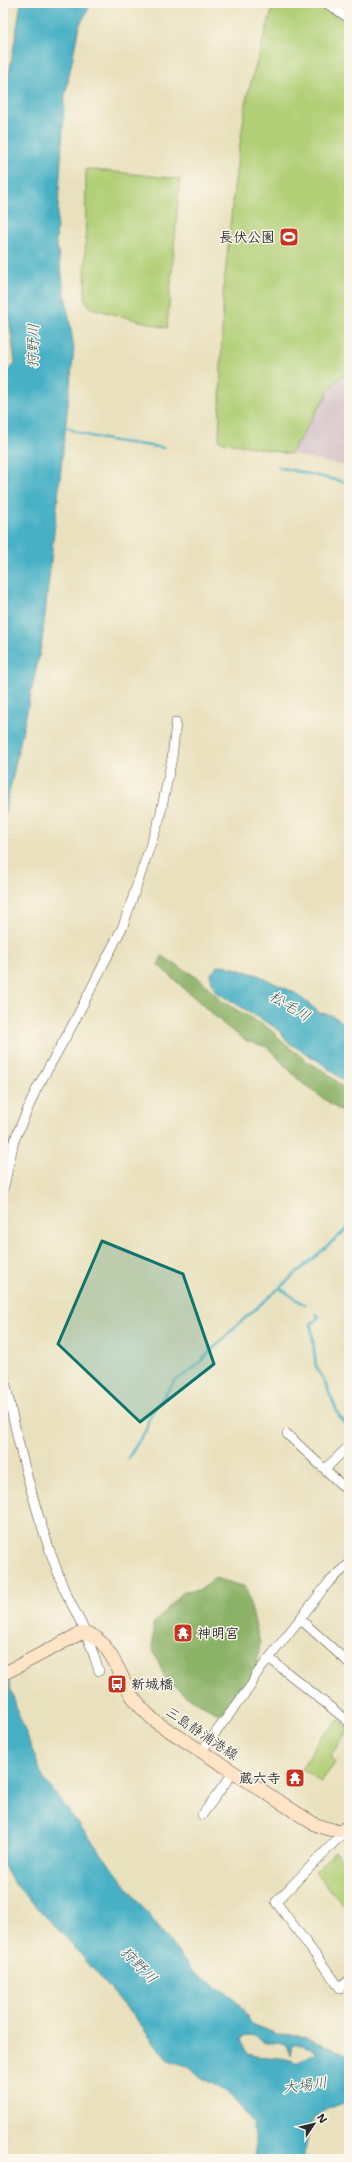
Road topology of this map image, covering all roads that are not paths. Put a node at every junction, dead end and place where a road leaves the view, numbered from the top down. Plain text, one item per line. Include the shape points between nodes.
1 (326, 3) edge
2 (349, 18) edge
3 (176, 722) dead end
4 (3, 1191) edge
5 (3, 1370) edge
6 (288, 1434) dead end
7 (349, 1446) edge
8 (325, 1469) junction
9 (349, 1492) edge
10 (349, 1564) edge
11 (300, 1619) junction
12 (82, 1634) junction
13 (269, 1658) junction
14 (349, 1663) edge
15 (99, 1671) dead end
16 (3, 1674) edge
17 (349, 1722) edge
18 (201, 1752) junction
19 (233, 1773) junction
20 (202, 1815) dead end
21 (348, 1828) edge
22 (349, 1980) edge

1 - 2 street
3 - 4 street via 172,758 160,817 123,926 80,1012 36,1090 14,1141
5 - 12 street via 6,1392 33,1499
6 - 8 street
7 - 8 street
8 - 9 street
10 - 11 street via 331,1579
11 - 13 street
11 - 14 street
12 - 15 street
12 - 16 main road
12 - 18 main road, 三島静浦港線 via 93,1636 104,1645 142,1710
13 - 17 street
13 - 18 street
18 - 19 main road, 三島静浦港線
19 - 20 street
19 - 21 main road, 三島静浦港線 via 314,1824 332,1830
21 - 22 street via 276,1902 340,1988

